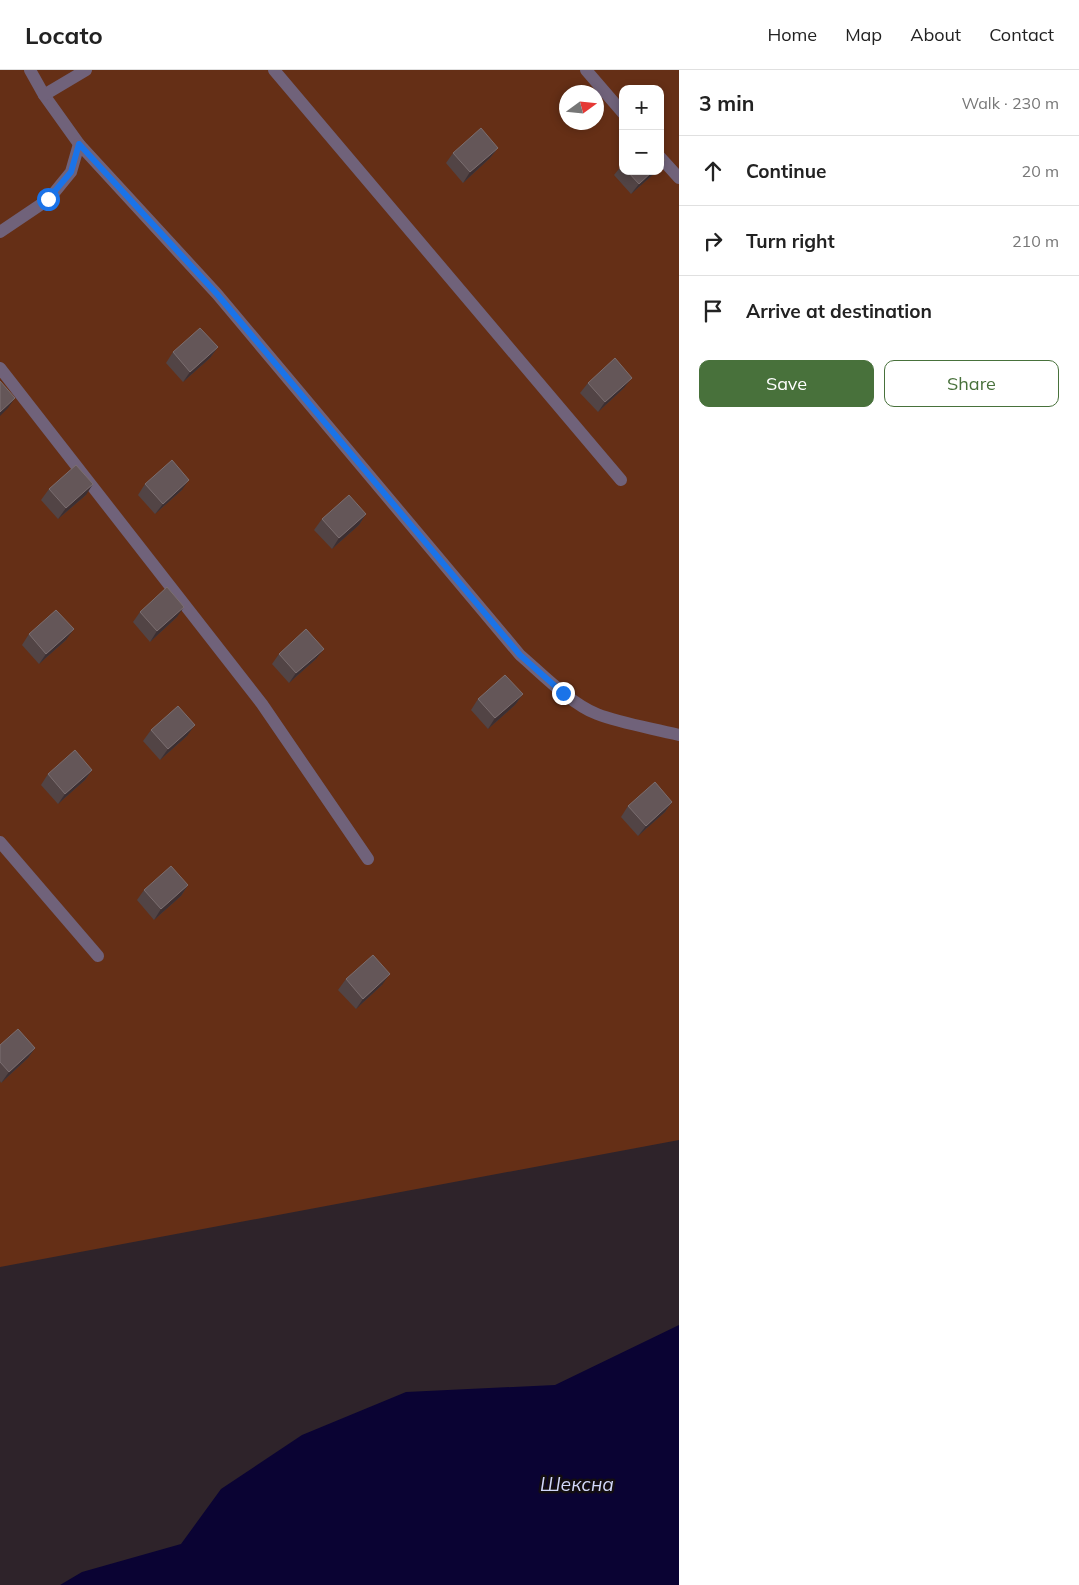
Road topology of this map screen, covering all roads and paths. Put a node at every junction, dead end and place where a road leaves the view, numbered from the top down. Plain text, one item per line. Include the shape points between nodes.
1 (30, 70) edge
2 (86, 70) edge
3 (274, 70) edge
4 (586, 70) edge
5 (44, 94) junction
6 (619, 108) edge
7 (79, 144) junction
8 (664, 161) edge
9 (679, 178) edge
10 (0, 232) edge
11 (0, 368) edge
12 (621, 480) dead end
13 (679, 735) edge
14 (0, 842) edge
15 (368, 860) dead end
16 (98, 956) dead end

1 - 5 street
2 - 5 street
3 - 12 street
4 - 6 street
5 - 7 street
7 - 10 street via 71,172 48,199
7 - 13 street via 217,294 520,655 563,693 595,713
8 - 9 street
11 - 15 street via 262,704
14 - 16 street

